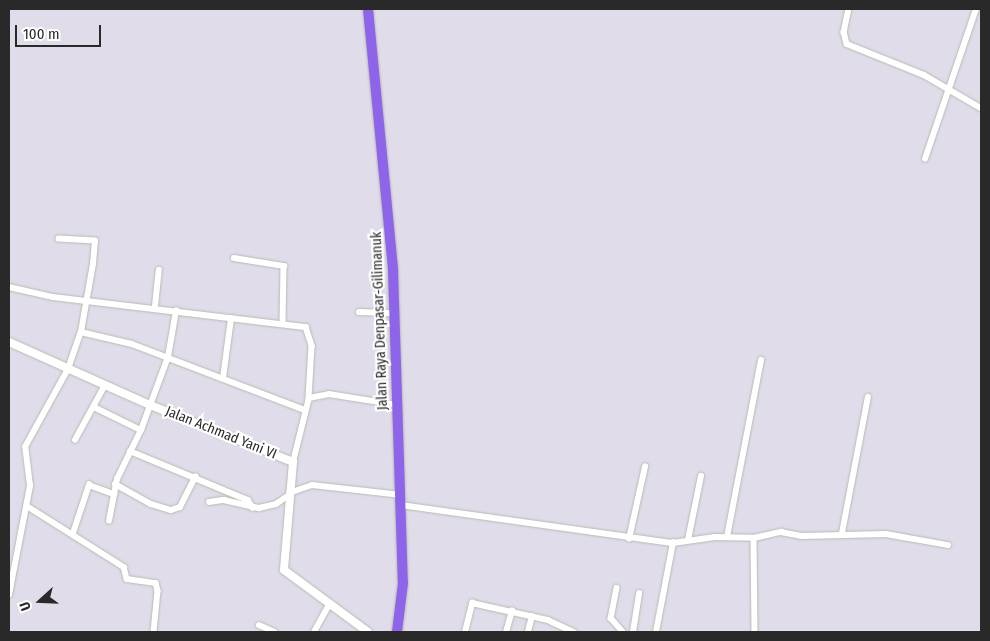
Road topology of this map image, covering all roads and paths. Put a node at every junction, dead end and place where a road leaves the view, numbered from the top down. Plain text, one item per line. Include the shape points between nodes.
1 (368, 9) edge
2 (849, 9) edge
3 (976, 9) edge
4 (947, 89) junction
5 (981, 108) edge
6 (926, 159) dead end
7 (59, 239) dead end
8 (234, 258) dead end
9 (159, 270) dead end
10 (9, 287) edge
11 (87, 299) junction
12 (155, 306) junction
13 (176, 311) junction
14 (359, 312) dead end
15 (394, 313) junction
16 (231, 318) junction
17 (284, 324) junction
18 (80, 332) junction
19 (9, 342) edge
20 (168, 356) junction
21 (760, 360) dead end
22 (68, 369) junction
23 (222, 378) junction
24 (106, 385) junction
25 (868, 397) dead end
26 (309, 398) junction
27 (150, 405) junction
28 (398, 405) junction
29 (94, 407) junction
30 (306, 410) junction
31 (141, 430) junction
32 (75, 440) dead end
33 (130, 451) junction
34 (293, 462) junction
35 (645, 467) dead end
36 (701, 476) dead end
37 (195, 477) junction
38 (115, 484) junction
39 (289, 492) junction
40 (114, 494) junction
41 (401, 500) junction
42 (210, 502) dead end
43 (27, 506) junction
44 (252, 506) junction
45 (109, 521) dead end
46 (73, 533) junction
47 (842, 533) junction
48 (727, 537) junction
49 (754, 538) junction
50 (629, 539) junction
51 (688, 540) junction
52 (674, 543) junction
53 (948, 545) dead end
54 (617, 588) dead end
55 (639, 593) dead end
56 (9, 595) edge
57 (329, 605) junction
58 (512, 611) junction
59 (532, 616) junction
60 (259, 625) dead end
61 (154, 632) edge
62 (275, 632) edge
63 (314, 632) edge
64 (368, 632) edge
65 (397, 632) edge
66 (464, 632) edge
67 (506, 632) edge
68 (528, 632) edge
69 (574, 632) edge
70 (623, 632) edge
71 (633, 632) edge
72 (656, 632) edge
73 (754, 632) edge

1 - 15 highway, Jalan Raya Denpasar-Gilimanuk via 390,228
2 - 4 street via 844,31 845,42 850,47 924,75
3 - 4 street
4 - 5 street
4 - 6 street
7 - 11 street via 95,242
8 - 17 street via 284,266
9 - 12 street
10 - 11 street via 52,297
11 - 12 street
11 - 18 street
12 - 13 street
13 - 16 street
13 - 20 street
14 - 15 street
15 - 28 highway, Jalan Raya Denpasar-Gilimanuk
16 - 17 street
16 - 23 street
17 - 26 street via 306,327 310,335
18 - 20 street
18 - 22 street
19 - 22 street, Jalan Achmad Yani VI
20 - 23 street
20 - 27 street
21 - 48 street
22 - 24 street, Jalan Achmad Yani VI
22 - 43 street via 25,446 30,486
23 - 30 street
24 - 27 street, Jalan Achmad Yani VI
24 - 29 street
25 - 47 street
26 - 28 street via 329,394
26 - 30 street
27 - 31 street
27 - 34 street, Jalan Achmad Yani VI
28 - 41 highway, Jalan Raya Denpasar-Gilimanuk
29 - 31 street
29 - 32 street
30 - 34 street
31 - 33 street
33 - 37 street
33 - 38 street
34 - 39 street, Jalan Achmad Yani VI
35 - 50 street
36 - 51 street
37 - 38 street via 180,506 171,510 152,504
37 - 44 street
38 - 40 street
39 - 41 street via 312,485
39 - 44 street via 266,508
39 - 57 street, Jalan Achmad Yani VI via 284,570
40 - 45 street
40 - 46 street via 89,485
41 - 50 street
41 - 65 highway, Jalan Raya Denpasar-Gilimanuk via 402,596
42 - 44 street via 224,500
43 - 46 street
43 - 56 street
46 - 61 street via 124,567 127,579 158,585
47 - 49 street via 801,536 781,532
47 - 53 street via 894,535
48 - 49 street
48 - 51 street
49 - 73 street
50 - 52 street
51 - 52 street
52 - 72 street
54 - 70 street via 611,618
55 - 71 street
57 - 63 street
57 - 64 street, Jalan Achmad Yani VI
58 - 59 street
58 - 66 street via 471,604
58 - 67 street
59 - 68 street
59 - 69 street
60 - 62 street

